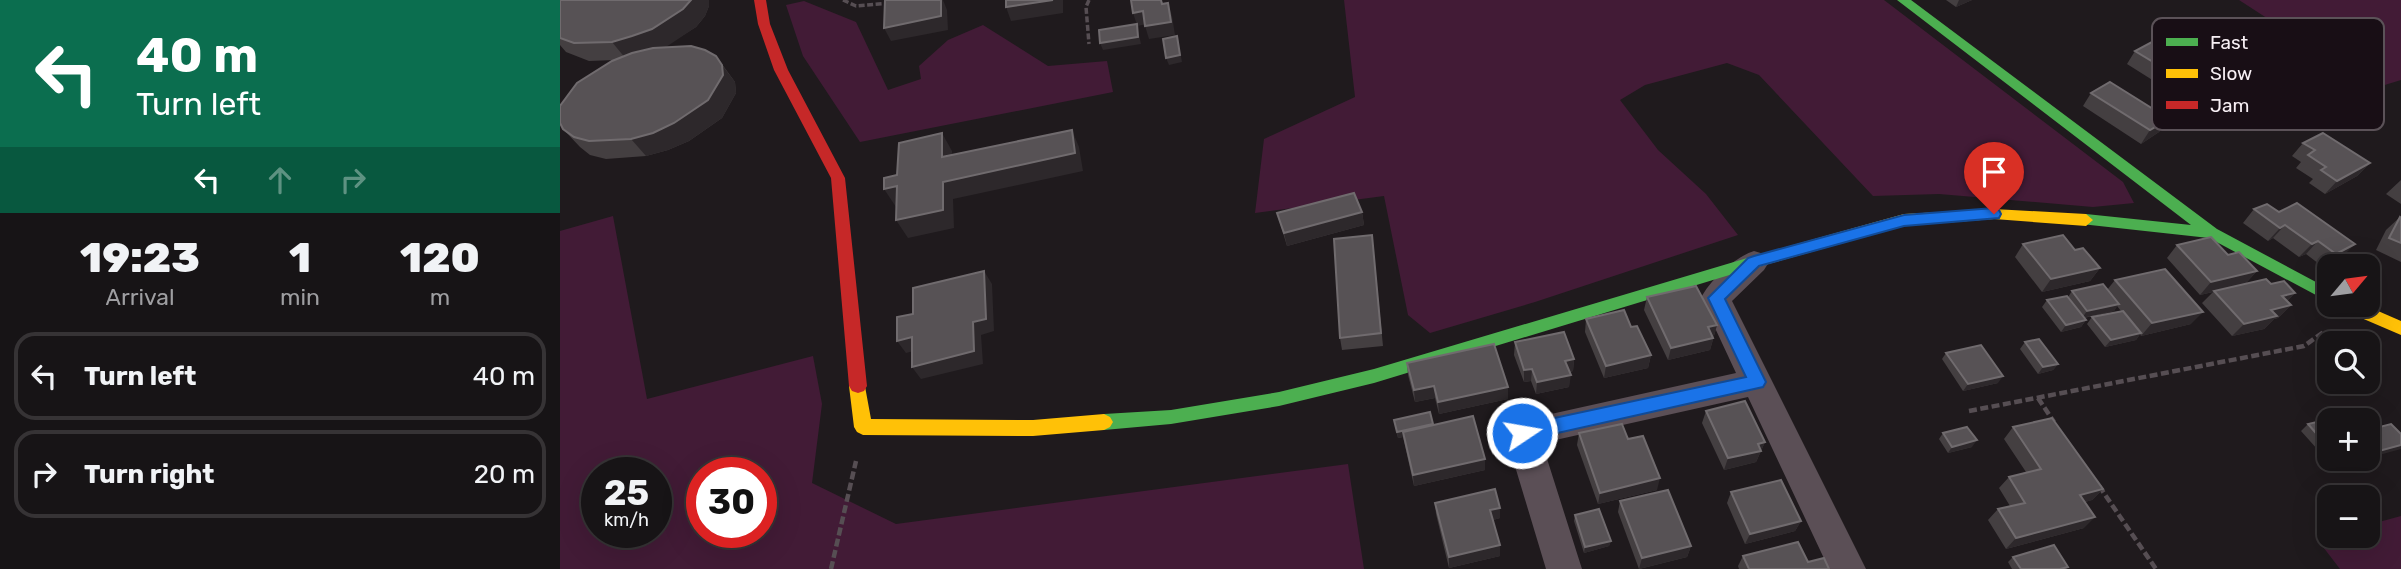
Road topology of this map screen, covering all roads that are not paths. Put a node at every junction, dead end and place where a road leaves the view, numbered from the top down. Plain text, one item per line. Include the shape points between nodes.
1 (760, 0) edge
2 (1903, 0) edge
3 (2212, 233) junction
4 (1754, 262) junction
5 (2317, 290) edge
6 (2374, 317) edge
7 (2401, 328) edge
8 (1757, 382) junction
9 (1564, 569) edge
10 (1848, 569) edge

1 - 4 street via 770,53 814,124 839,180 863,427 1034,428 1171,417 1279,399 1374,376
2 - 3 street
3 - 4 street via 1994,214 1904,220
3 - 5 street
4 - 8 street via 1716,298
6 - 7 street
8 - 9 street via 1522,433
8 - 10 street

